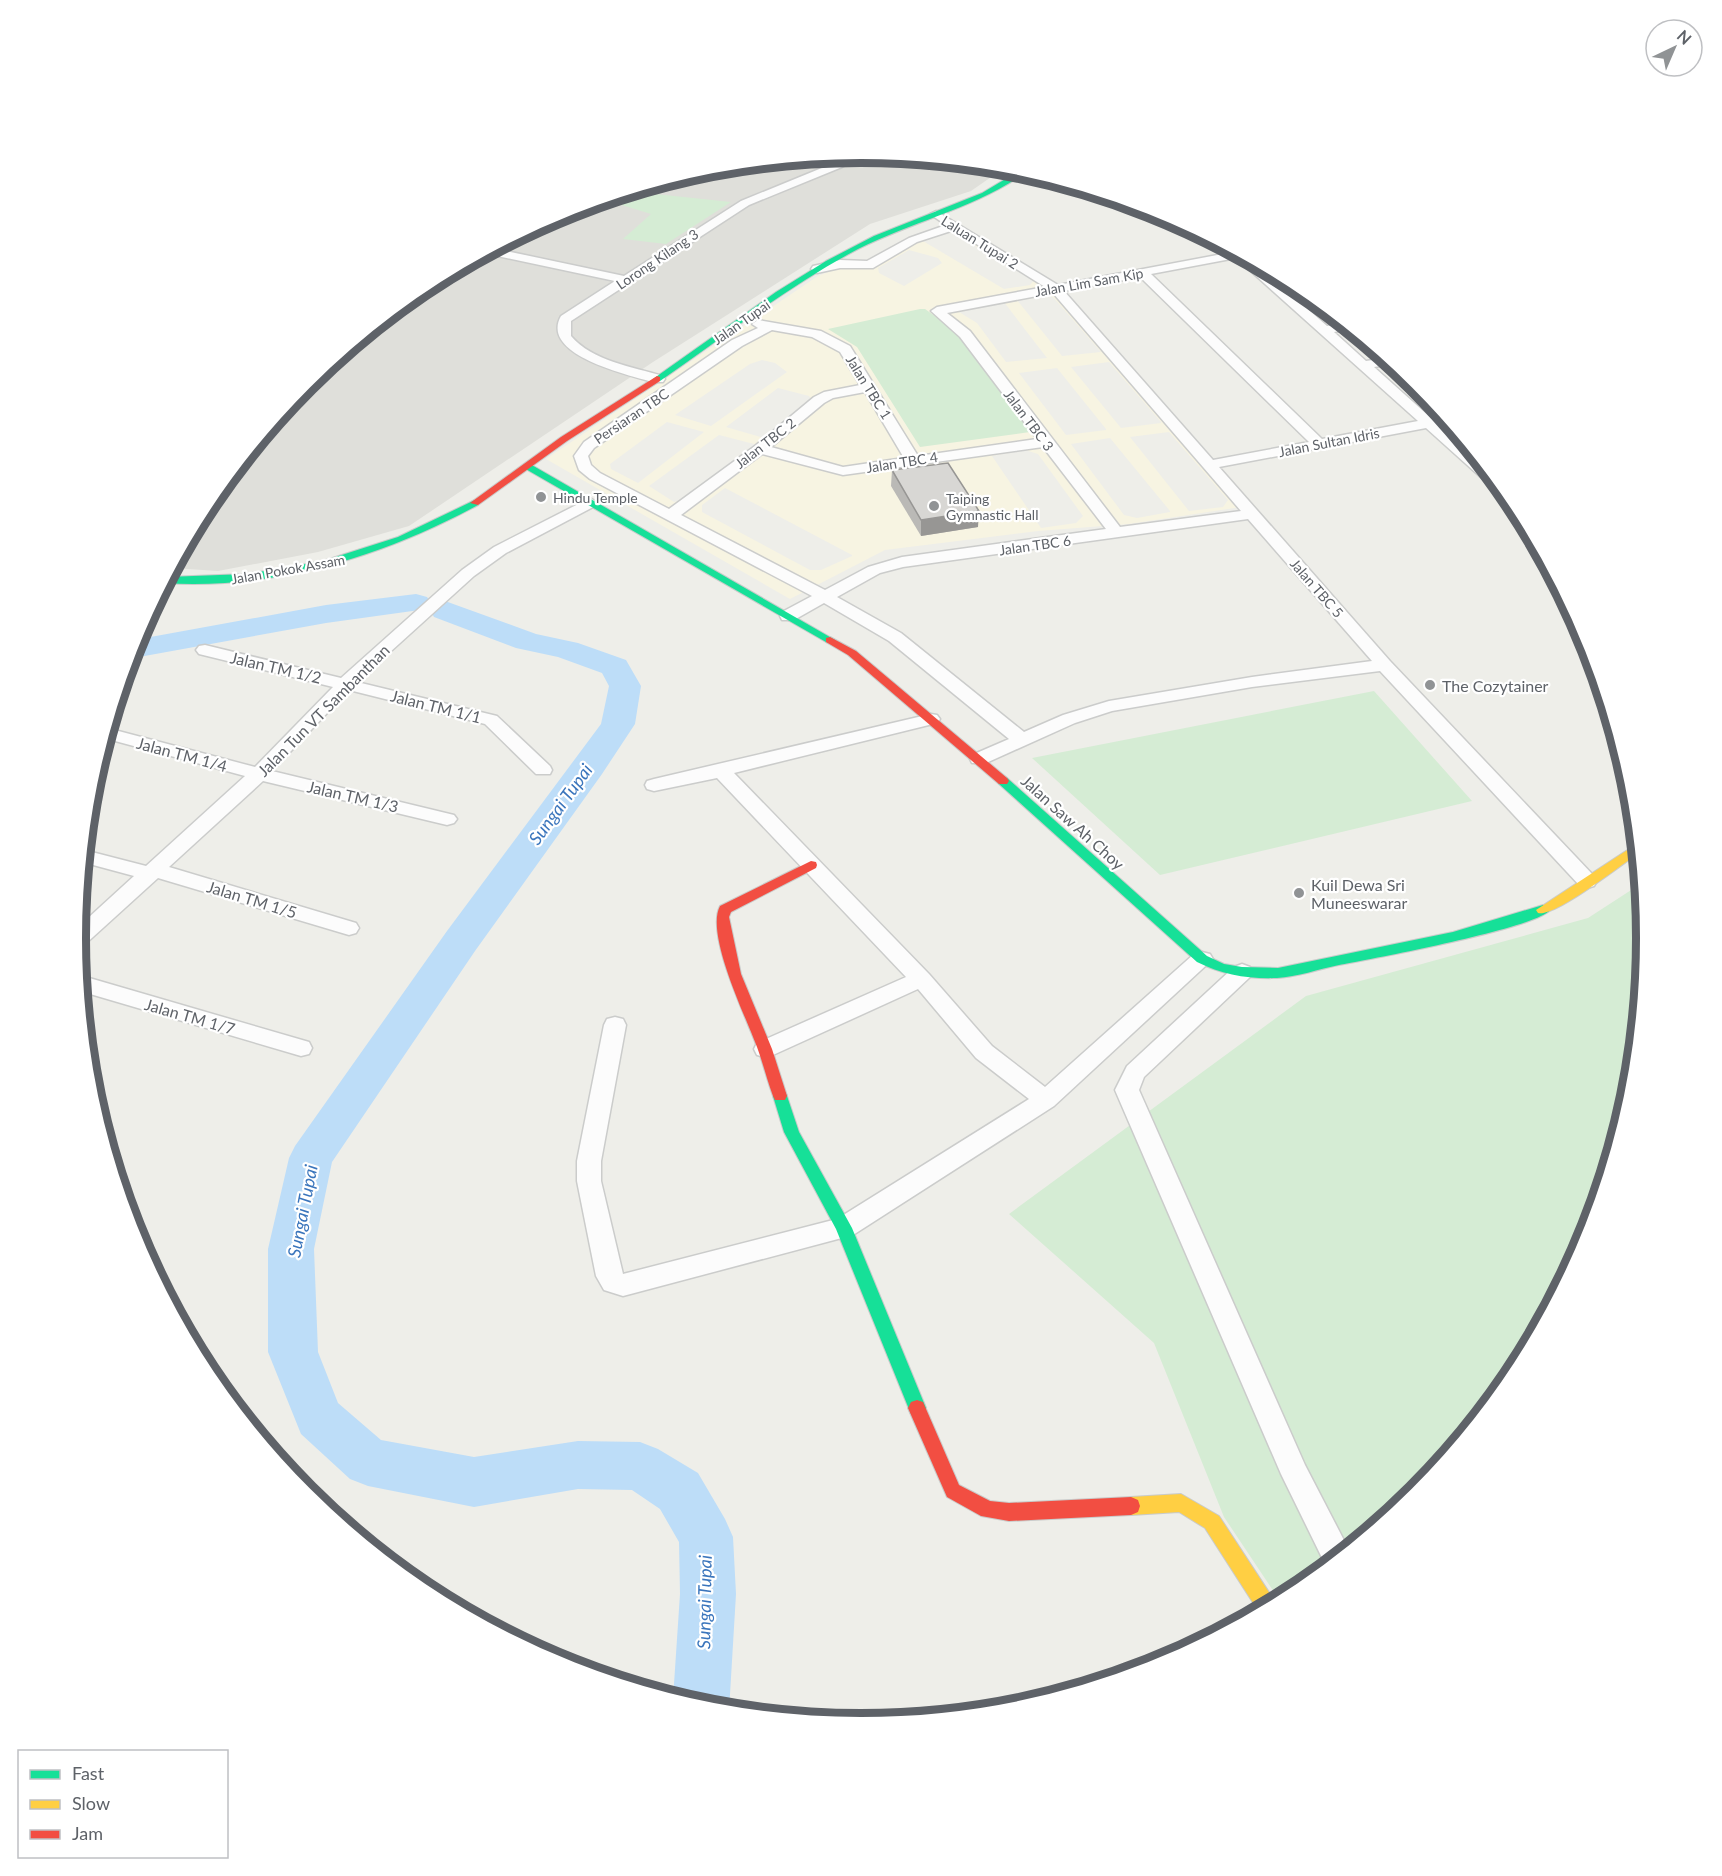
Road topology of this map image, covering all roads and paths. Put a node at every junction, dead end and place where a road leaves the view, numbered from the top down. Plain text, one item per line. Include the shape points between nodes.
1 (841, 163) edge
2 (1015, 178) edge
3 (936, 214) junction
4 (954, 226) junction
5 (852, 250) junction
6 (497, 253) edge
7 (1231, 257) edge
8 (863, 264) junction
9 (818, 269) junction
10 (1142, 272) junction
11 (1261, 274) edge
12 (627, 280) junction
13 (1055, 288) junction
14 (1287, 290) edge
15 (1281, 291) junction
16 (763, 306) junction
17 (937, 311) joint
18 (773, 325) junction
19 (734, 327) junction
20 (1339, 328) edge
21 (1323, 330) junction
22 (1380, 362) edge
23 (1363, 365) junction
24 (658, 379) junction
25 (869, 387) junction
26 (638, 393) junction
27 (1439, 422) edge
28 (1428, 424) junction
29 (1045, 441) junction
30 (1319, 444) junction
31 (760, 449) junction
32 (913, 460) junction
33 (1209, 465) junction
34 (527, 466) junction
35 (1476, 466) edge
36 (518, 489) dead end
37 (545, 491) dead end
38 (492, 492) junction
39 (586, 500) junction
40 (472, 505) junction
41 (1252, 514) junction
42 (669, 516) junction
43 (1117, 534) junction
44 (173, 580) edge
45 (824, 597) junction
46 (788, 616) junction
47 (205, 650) dead end
48 (1384, 665) junction
49 (346, 683) junction
50 (931, 719) junction
51 (113, 735) edge
52 (1020, 738) junction
53 (979, 759) junction
54 (543, 770) dead end
55 (721, 771) junction
56 (259, 774) junction
57 (654, 785) dead end
58 (447, 819) dead end
59 (1631, 851) edge
60 (90, 858) edge
61 (811, 865) junction
62 (152, 872) junction
63 (1587, 881) junction
64 (349, 927) dead end
65 (86, 932) edge
66 (1202, 958) junction
67 (1242, 972) junction
68 (921, 979) junction
69 (87, 985) edge
70 (615, 1025) dead end
71 (301, 1048) dead end
72 (765, 1049) junction
73 (1046, 1100) junction
74 (844, 1228) junction
75 (1335, 1552) edge
76 (1263, 1601) edge

1 - 12 street, Lorong Kilang 3 via 745,203
2 - 3 street, Jalan Tupai via 990,194
3 - 4 street, Laluan Tupai 2
3 - 5 street, Jalan Tupai
4 - 8 street via 913,240 869,265
4 - 13 street, Laluan Tupai 2
5 - 8 street via 853,258
5 - 9 street, Jalan Tupai
6 - 12 street
7 - 10 street, Jalan Lim Sam Kip
8 - 9 street
9 - 16 street, Jalan Tupai
10 - 13 street, Jalan Lim Sam Kip
10 - 30 street
11 - 15 street
12 - 24 street, Lorong Kilang 3 via 565,319 562,328 565,337 588,354
13 - 17 street, Jalan Lim Sam Kip
13 - 33 street, Jalan TBC 5
14 - 15 street
15 - 21 street
16 - 18 street via 765,319
16 - 19 street, Jalan Tupai
17 - 29 street, Jalan TBC 3 via 965,334
18 - 19 street, Jalan TBC 1
18 - 25 street, Jalan TBC 1 via 816,334 845,349
18 - 42 street, Persiaran TBC via 737,344 589,445 581,456 584,467 595,476
19 - 24 street, Jalan Tupai
20 - 21 street
21 - 23 street
22 - 23 street
23 - 28 street
24 - 26 street, Jalan Tupai
25 - 31 street, Jalan TBC 2 via 819,400
25 - 32 street, Jalan TBC 1
26 - 34 street, Jalan Tupai
26 - 40 street via 595,409 511,462
27 - 28 street, Jalan Sultan Idris
28 - 30 street, Jalan Sultan Idris
28 - 35 street
29 - 32 street, Jalan TBC 4
29 - 43 street, Jalan TBC 3
30 - 33 street, Jalan Sultan Idris
31 - 32 street, Jalan TBC 4 via 843,471
31 - 42 street, Jalan TBC 2
33 - 41 street, Jalan TBC 5
34 - 38 street, Jalan Tupai
34 - 39 street, Jalan Saw Ah Choy
36 - 38 street
37 - 39 street
38 - 40 street, Jalan Tupai
39 - 46 street, Jalan Saw Ah Choy
39 - 49 street, Jalan Tun VT Sambanthan via 468,573
40 - 44 street, Jalan Pokok Assam via 378,550 322,565 227,580
41 - 43 street, Jalan TBC 6
41 - 48 street, Jalan TBC 5
42 - 45 street, Persiaran TBC
43 - 45 street, Jalan TBC 6 via 902,562 874,570
45 - 46 street, Jalan TBC 6
45 - 52 street, Persiaran TBC via 895,637
46 - 50 street, Jalan Saw Ah Choy via 852,653
47 - 49 street, Jalan TM 1/2
48 - 52 street via 1109,706
48 - 63 street, Jalan TBC 5
49 - 54 street, Jalan TM 1/1 via 491,720
49 - 56 street, Jalan Tun VT Sambanthan
50 - 53 street, Jalan Saw Ah Choy
50 - 55 street
51 - 56 street, Jalan TM 1/4
52 - 53 street
53 - 66 street, Jalan Saw Ah Choy
55 - 57 street
55 - 61 street
56 - 58 street, Jalan TM 1/3
56 - 62 street, Jalan Tun VT Sambanthan
59 - 63 street, Jalan Saw Ah Choy
60 - 62 street, Jalan TM 1/5
61 - 68 street
61 - 72 street via 723,912 734,974
62 - 64 street, Jalan TM 1/5
62 - 65 street, Jalan Tun VT Sambanthan
63 - 67 street, Jalan Saw Ah Choy via 1559,902 1532,915 1453,937 1278,973
66 - 67 street, Jalan Saw Ah Choy via 1221,968
66 - 73 street
67 - 75 street via 1135,1072 1127,1090 1295,1474
68 - 72 street
68 - 73 street via 984,1052
69 - 71 street, Jalan TM 1/7
70 - 74 street via 589,1161 589,1181 609,1276 614,1282 623,1285
72 - 74 street via 792,1132
73 - 74 street
74 - 76 street via 934,1454 953,1491 988,1510 1009,1512 1181,1503 1212,1522

